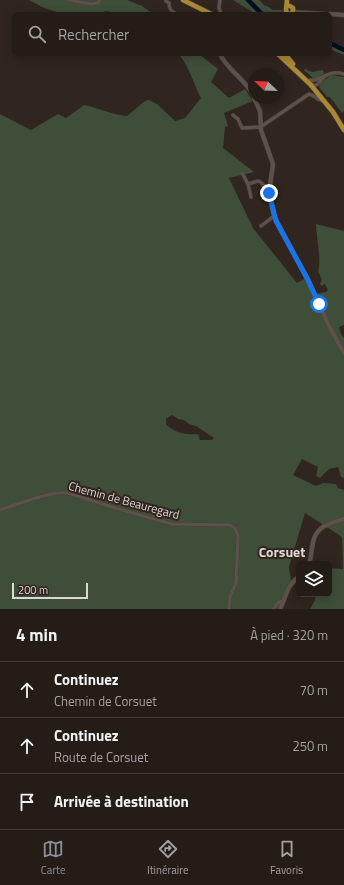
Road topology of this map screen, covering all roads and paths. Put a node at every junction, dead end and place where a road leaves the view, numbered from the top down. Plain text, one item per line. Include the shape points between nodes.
1 (69, 0) edge
2 (100, 0) edge
3 (183, 0) edge
4 (220, 0) edge
5 (289, 0) edge
6 (166, 1) edge
7 (289, 11) edge
8 (173, 12) edge
9 (201, 12) edge
10 (220, 12) edge
11 (303, 12) edge
12 (332, 15) edge
13 (344, 15) edge
14 (221, 56) edge
15 (279, 56) edge
16 (287, 56) edge
17 (301, 74) junction
18 (344, 74) edge
19 (325, 75) junction
20 (310, 80) junction
21 (316, 86) junction
22 (248, 87) edge
23 (324, 101) junction
24 (257, 104) edge
25 (333, 112) junction
26 (234, 115) dead end
27 (262, 126) junction
28 (344, 130) edge
29 (242, 173) dead end
30 (248, 184) junction
31 (269, 189) junction
32 (251, 197) dead end
33 (274, 216) junction
34 (261, 226) dead end
35 (344, 353) edge
36 (0, 510) edge
37 (344, 519) edge
38 (310, 561) edge
39 (296, 580) edge
40 (284, 601) junction
41 (229, 609) edge
42 (273, 609) edge
43 (280, 609) edge

1 - 2 street via 96,4
3 - 9 main road
4 - 10 street
5 - 7 main road
6 - 8 street
7 - 11 street
12 - 13 street
14 - 22 street
15 - 17 main road
16 - 20 main road
17 - 21 street
17 - 23 main road
18 - 19 street via 336,72
19 - 20 street via 317,80
19 - 21 street
20 - 21 main road
21 - 25 main road
23 - 25 main road
23 - 27 street via 309,94
24 - 27 street
25 - 28 main road
26 - 27 street via 241,128
27 - 31 street via 263,137 273,164
29 - 30 street
30 - 31 street via 258,181
30 - 32 street
31 - 33 street
33 - 34 street
33 - 35 street
36 - 41 street, Chemin de Beauregard via 62,492 172,524 230,525 235,528 238,536 237,575
37 - 38 street via 326,525 317,533
39 - 40 street via 288,587
40 - 42 street via 276,604
40 - 43 street

